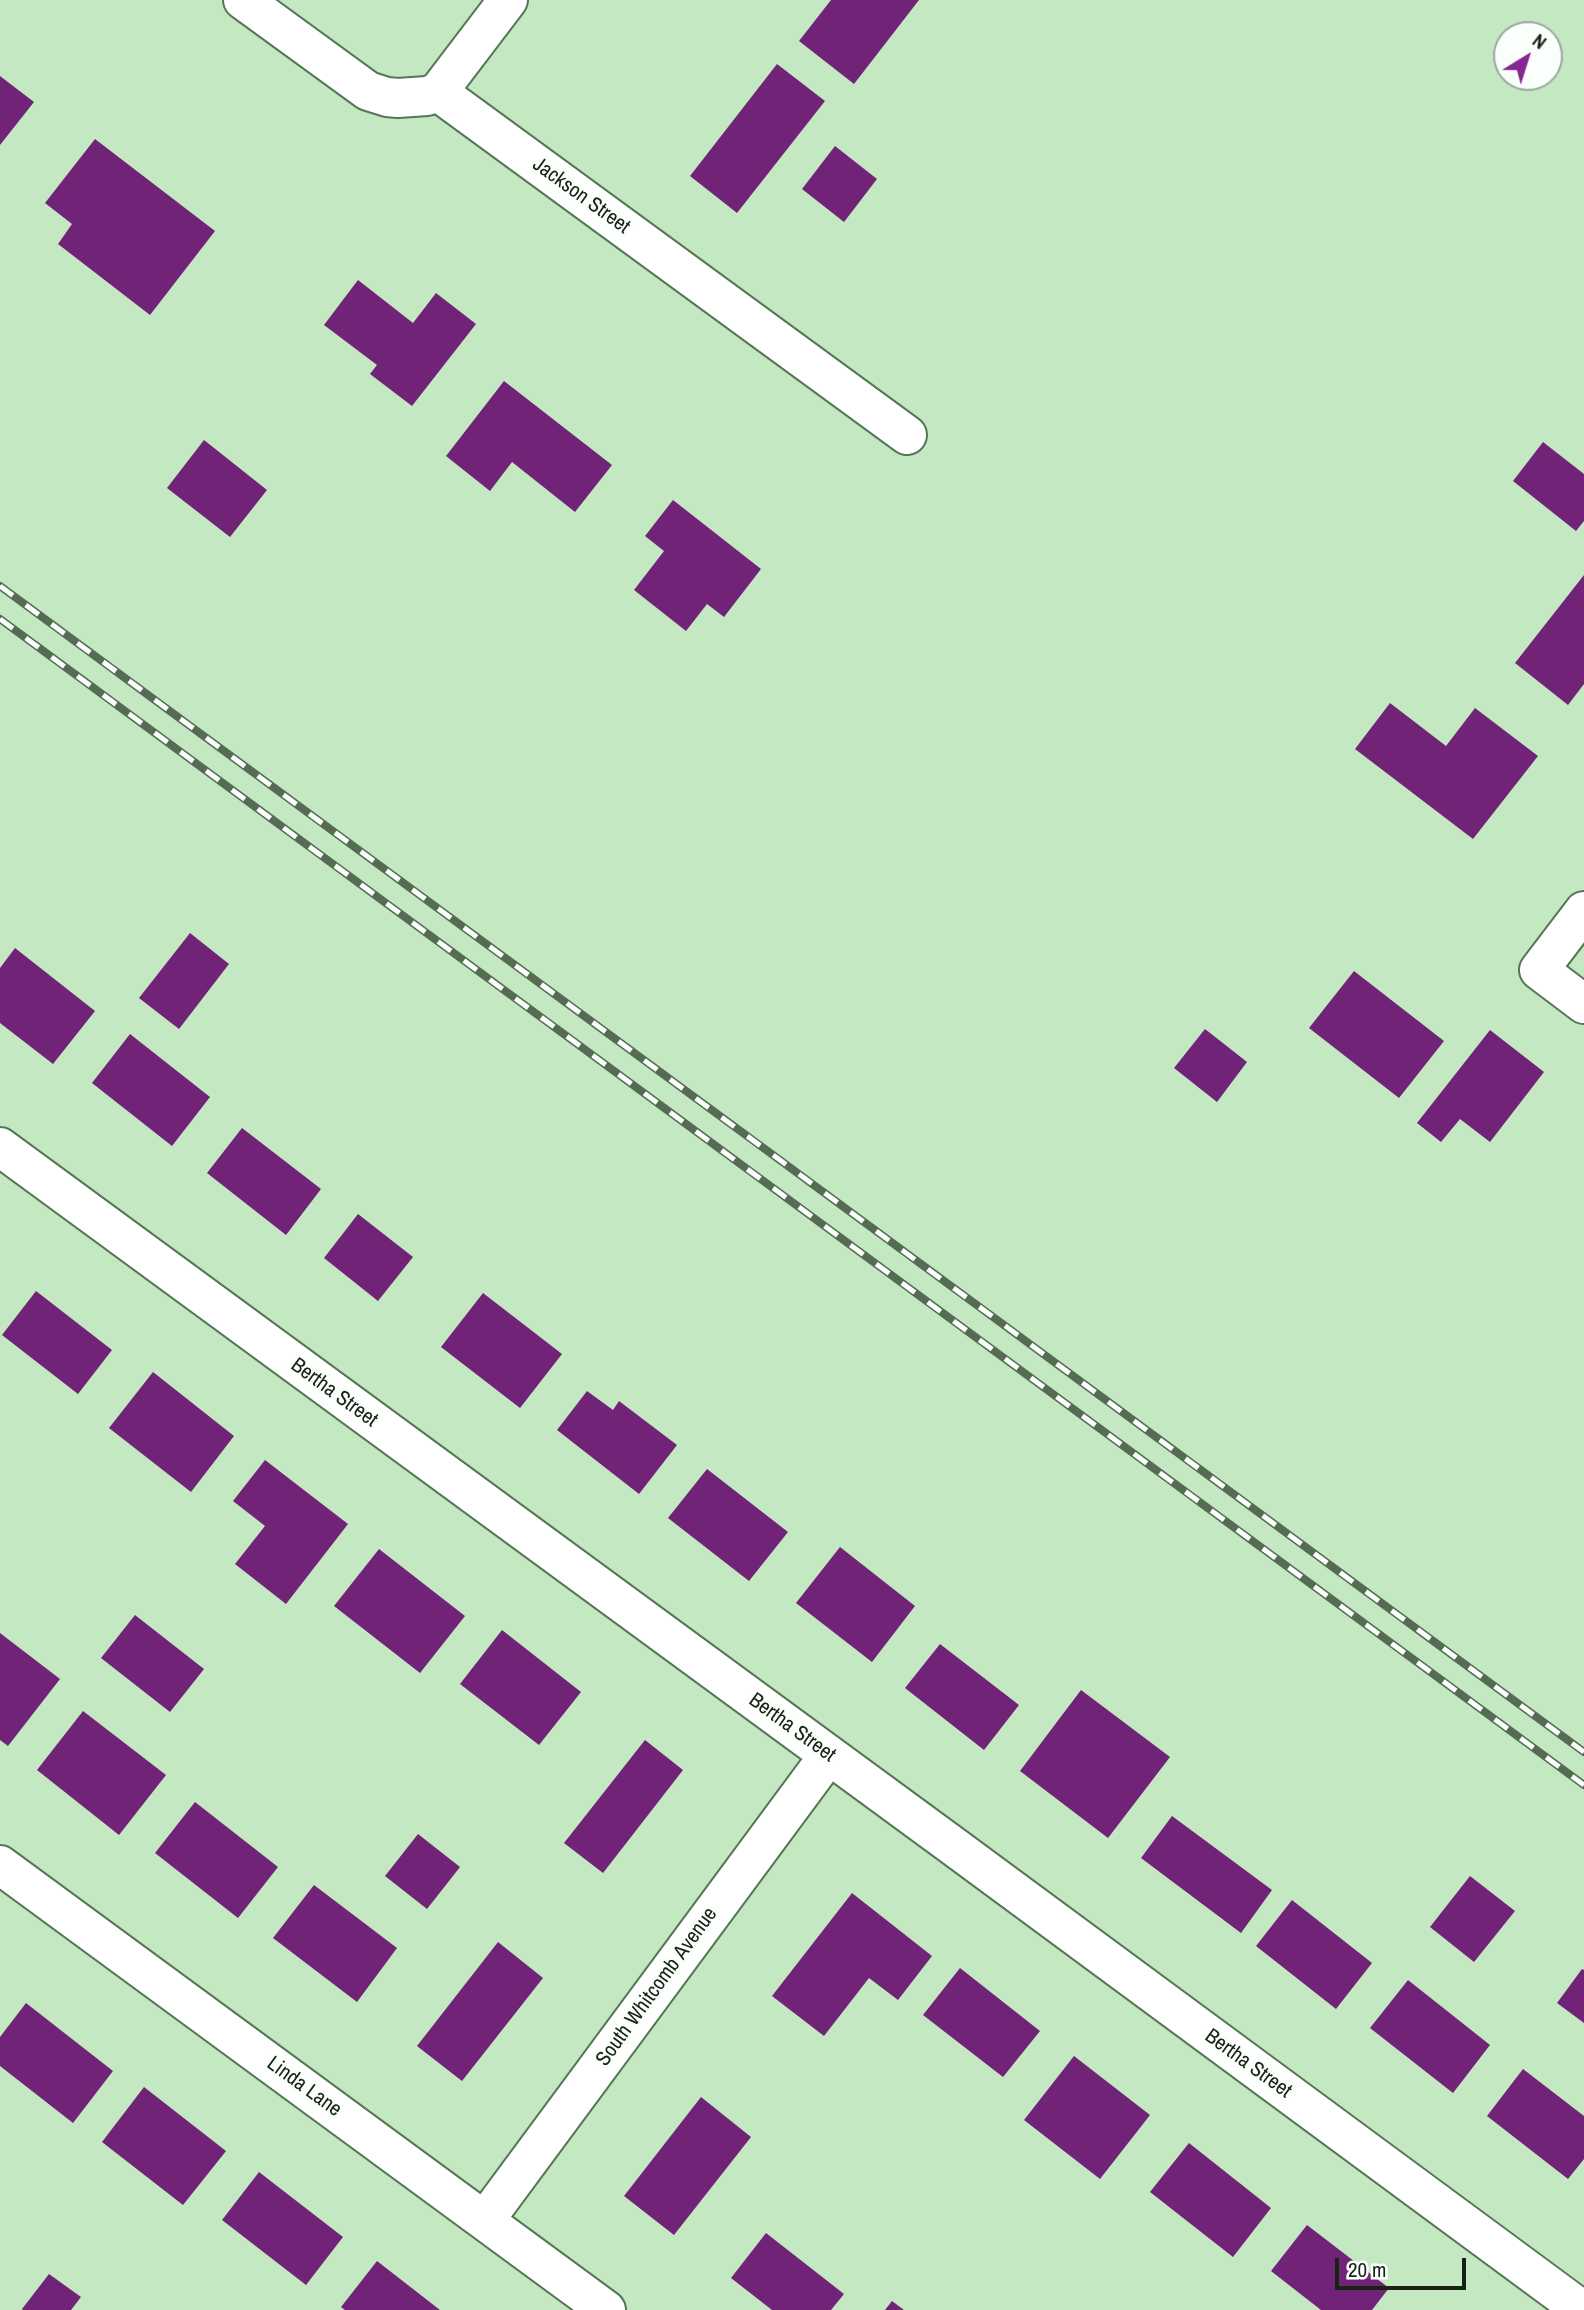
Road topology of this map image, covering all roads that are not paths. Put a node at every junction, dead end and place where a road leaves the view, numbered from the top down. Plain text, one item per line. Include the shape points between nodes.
1 (243, 0) edge
2 (508, 0) edge
3 (438, 92) junction
4 (907, 435) dead end
5 (1584, 911) edge
6 (1584, 1004) edge
7 (0, 1147) edge
8 (828, 1755) junction
9 (0, 1865) edge
10 (485, 2220) junction
11 (606, 2310) edge
12 (1582, 2310) edge

1 - 3 street via 368,90 387,97
2 - 3 street
3 - 4 street, Jackson Street
5 - 6 street via 1538,970
7 - 8 street, Bertha Street
8 - 10 street, South Whitcomb Avenue
8 - 12 street, Bertha Street
9 - 10 street, Linda Lane
10 - 11 street, Linda Lane

